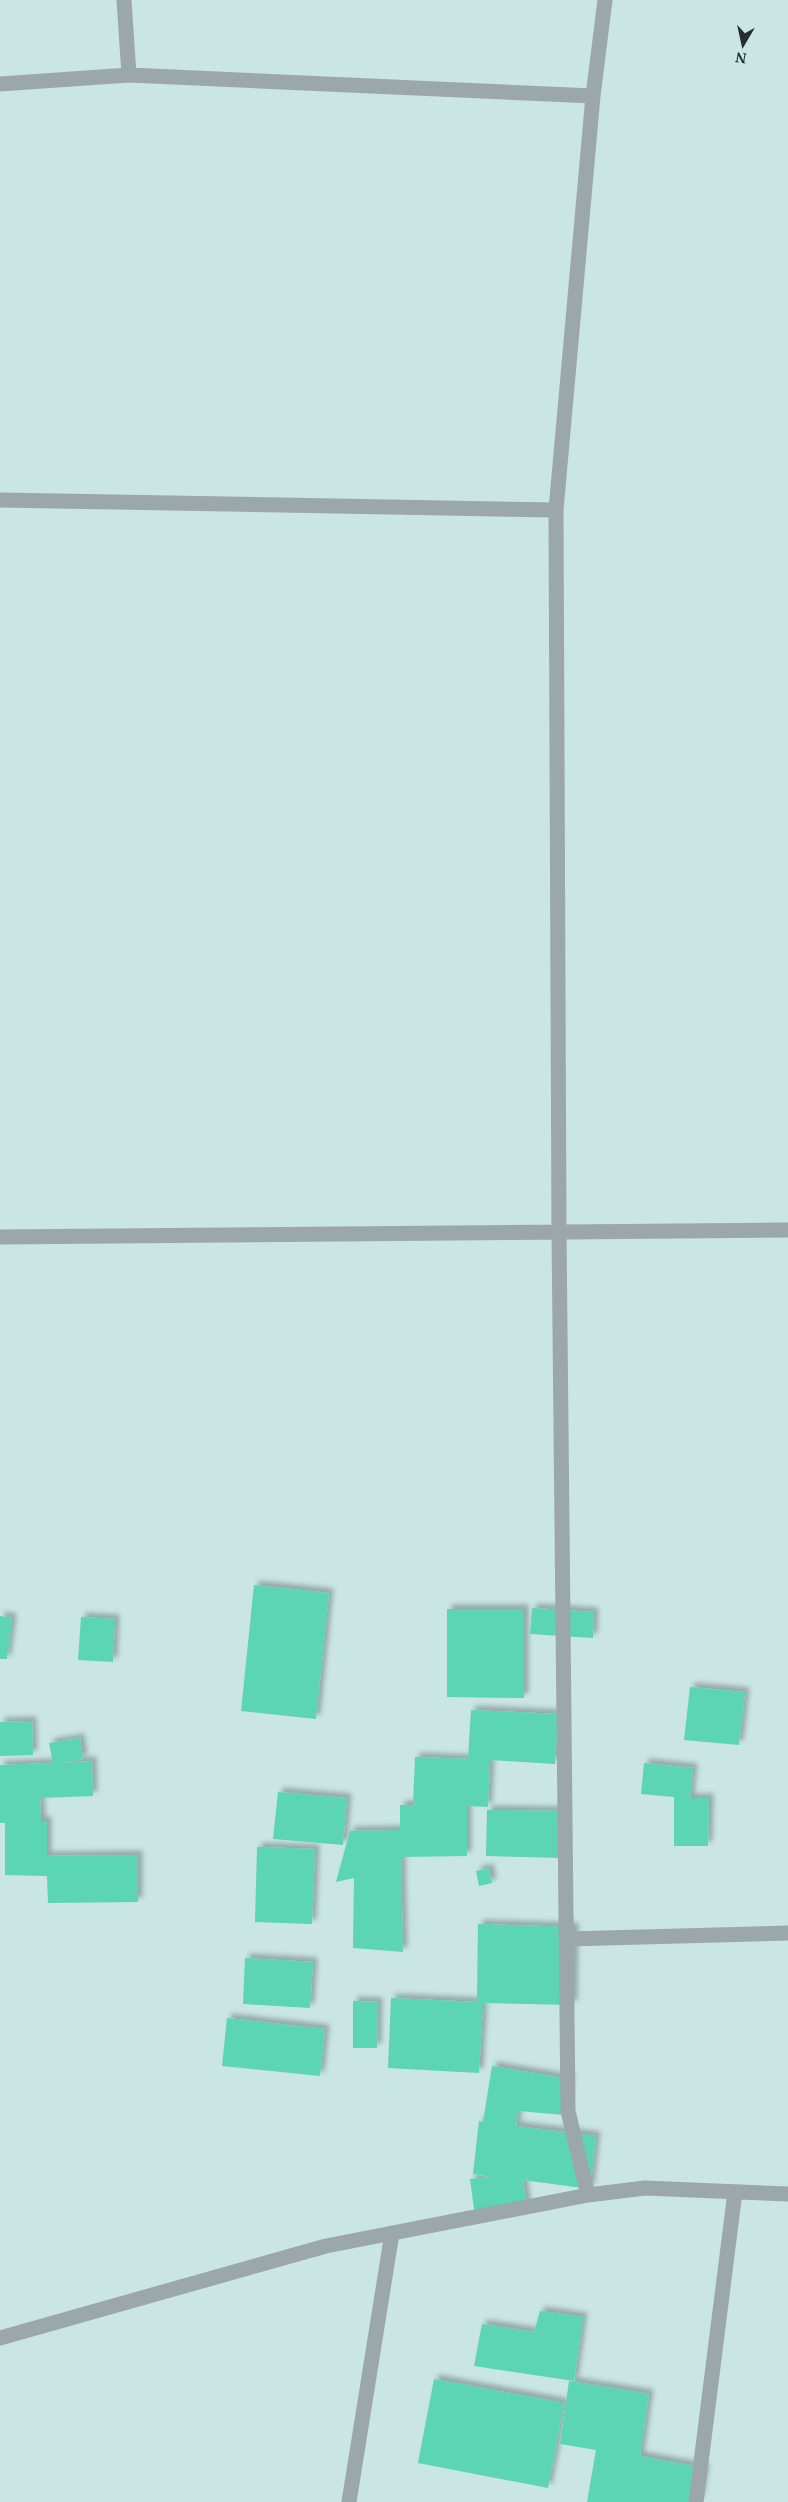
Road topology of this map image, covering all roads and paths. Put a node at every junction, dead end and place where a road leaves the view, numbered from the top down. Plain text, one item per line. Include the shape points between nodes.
1 (124, 0) edge
2 (605, 0) edge
3 (129, 75) junction
4 (0, 84) edge
5 (593, 96) junction
6 (0, 500) edge
7 (556, 510) junction
8 (788, 1230) edge
9 (560, 1232) junction
10 (0, 1237) edge
11 (788, 1933) edge
12 (567, 1939) junction
13 (735, 2192) junction
14 (788, 2194) edge
15 (588, 2195) junction
16 (392, 2233) junction
17 (0, 2338) edge
18 (349, 2502) edge
19 (696, 2502) edge

1 - 3 street
2 - 5 street
3 - 4 street
3 - 5 street
5 - 7 street
6 - 7 street
7 - 9 street
8 - 9 street
9 - 10 street
9 - 12 street
11 - 12 street
12 - 15 street via 568,2111
13 - 14 street
13 - 15 street via 645,2188
13 - 19 street
15 - 16 street
16 - 17 street via 326,2246
16 - 18 street

